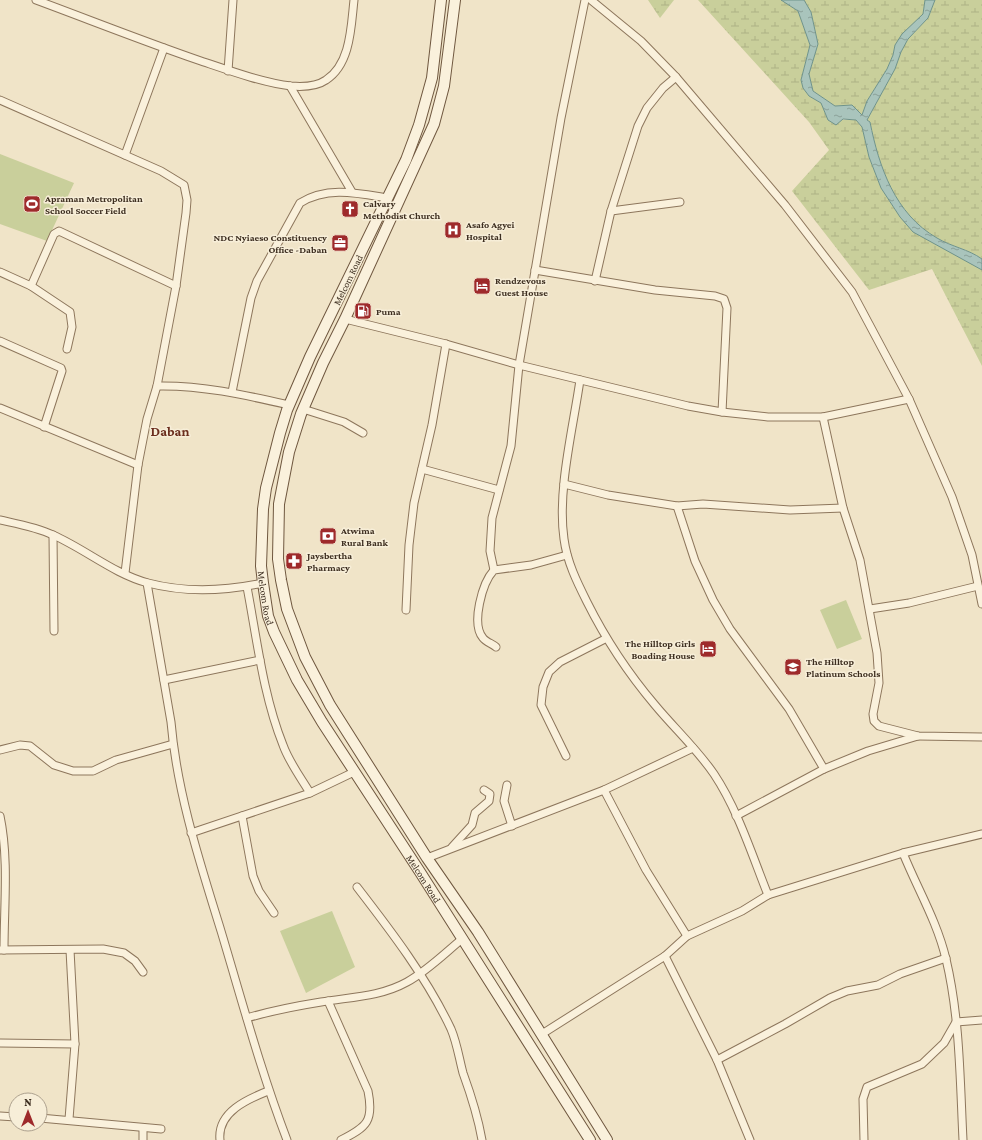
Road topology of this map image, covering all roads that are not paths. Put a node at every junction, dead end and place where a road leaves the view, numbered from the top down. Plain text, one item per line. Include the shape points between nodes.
1 (36, 0) edge
2 (233, 0) edge
3 (354, 0) edge
4 (441, 0) edge
5 (455, 0) edge
6 (585, 0) edge
7 (591, 0) edge
8 (164, 48) junction
9 (228, 70) junction
10 (676, 77) junction
11 (290, 86) junction
12 (0, 100) edge
13 (126, 155) junction
14 (352, 192) junction
15 (387, 198) junction
16 (680, 202) dead end
17 (611, 211) junction
18 (535, 270) junction
19 (0, 272) edge
20 (595, 281) junction
21 (31, 286) junction
22 (176, 286) junction
23 (332, 312) junction
24 (345, 319) junction
25 (0, 341) edge
26 (446, 344) junction
27 (67, 349) dead end
28 (518, 365) junction
29 (580, 380) junction
30 (157, 386) junction
31 (232, 392) junction
32 (909, 399) junction
33 (289, 405) junction
34 (0, 408) edge
35 (303, 409) junction
36 (722, 412) junction
37 (823, 418) junction
38 (44, 427) junction
39 (363, 433) dead end
40 (138, 465) junction
41 (422, 469) junction
42 (564, 484) junction
43 (499, 490) junction
44 (677, 506) junction
45 (843, 508) junction
46 (0, 520) edge
47 (53, 535) junction
48 (567, 555) junction
49 (494, 570) junction
50 (125, 573) junction
51 (281, 580) junction
52 (147, 583) junction
53 (263, 583) junction
54 (247, 586) junction
55 (978, 586) junction
56 (982, 604) edge
57 (870, 609) junction
58 (406, 610) dead end
59 (54, 631) dead end
60 (605, 639) junction
61 (496, 647) dead end
62 (260, 660) junction
63 (164, 680) junction
64 (918, 736) junction
65 (982, 737) edge
66 (173, 744) junction
67 (693, 748) junction
68 (0, 750) edge
69 (566, 756) dead end
70 (824, 769) junction
71 (354, 772) junction
72 (507, 785) dead end
73 (484, 790) dead end
74 (604, 790) junction
75 (310, 794) junction
76 (0, 816) edge
77 (242, 816) junction
78 (736, 816) junction
79 (512, 826) junction
80 (191, 833) junction
81 (982, 834) edge
82 (450, 848) junction
83 (903, 853) junction
84 (2, 856) edge
85 (427, 858) junction
86 (357, 887) dead end
87 (768, 896) junction
88 (274, 913) dead end
89 (687, 936) junction
90 (462, 940) junction
91 (2, 950) edge
92 (70, 950) junction
93 (665, 956) junction
94 (946, 958) junction
95 (143, 972) dead end
96 (420, 974) junction
97 (328, 1001) junction
98 (247, 1018) junction
99 (982, 1020) edge
100 (956, 1022) junction
101 (542, 1034) junction
102 (0, 1043) edge
103 (75, 1044) junction
104 (528, 1044) junction
105 (717, 1060) junction
106 (268, 1091) junction
107 (48, 1119) edge
108 (69, 1120) junction
109 (143, 1128) junction
110 (161, 1129) dead end
111 (143, 1140) edge
112 (220, 1140) edge
113 (287, 1140) edge
114 (341, 1140) edge
115 (482, 1140) edge
116 (590, 1140) edge
117 (607, 1140) edge
118 (750, 1140) edge
119 (864, 1140) edge
120 (963, 1140) edge

1 - 8 street
2 - 9 street
3 - 11 street via 350,38 337,70 327,80 318,84
4 - 15 main road, Melcom Road via 432,78 406,160
5 - 24 main road via 444,86 434,124
6 - 18 street via 561,118
7 - 10 street via 641,41
8 - 9 street
8 - 13 street
9 - 11 street
10 - 17 street via 647,108 638,126
10 - 32 street via 785,205 852,292
11 - 14 street
12 - 13 street
13 - 22 street via 181,181 185,189 186,213
14 - 15 street
14 - 31 street via 324,193 310,197 300,203 294,212 257,281 251,298
15 - 23 main road, Melcom Road
16 - 17 street
17 - 20 street
18 - 20 street
18 - 28 street
19 - 21 street
20 - 36 street via 724,299 727,308
21 - 22 street via 54,234 59,232
21 - 27 street via 70,312 72,327
22 - 30 street
23 - 24 main road
23 - 33 main road, Melcom Road
24 - 26 street
24 - 35 main road
25 - 38 street via 61,368
26 - 28 street
26 - 41 street
28 - 29 street
28 - 43 street via 511,446
29 - 36 street
29 - 42 street
30 - 31 street via 178,385
30 - 40 street via 147,419
31 - 33 street
32 - 37 street
32 - 55 street via 952,497 972,555
33 - 53 main road, Melcom Road via 266,488 261,552
34 - 38 street
35 - 39 street via 344,422
35 - 51 main road via 289,452 279,504 278,559
36 - 37 street via 768,418
37 - 45 street
38 - 40 street
40 - 50 street
41 - 43 street
41 - 58 street via 416,488 411,524
42 - 44 street via 608,495
42 - 48 street via 564,539
43 - 49 street via 490,539
44 - 45 street via 696,504 790,510
44 - 70 street via 695,561 713,600 730,629 788,709
45 - 57 street via 860,560
46 - 47 street via 30,526
47 - 50 street
47 - 59 street
48 - 49 street via 531,565
48 - 60 street via 575,578
49 - 61 street via 481,593 478,627 483,638
50 - 52 street
51 - 53 main road
51 - 85 main road via 287,609 300,644 330,705
52 - 54 street via 201,590
52 - 63 street
53 - 54 street
53 - 71 main road, Melcom Road via 268,616 285,656
54 - 62 street
55 - 56 street
55 - 57 street via 909,603
57 - 64 street via 879,683 872,714 874,721 879,726
60 - 67 street via 637,683
60 - 69 street via 560,662 549,672 543,687 541,705
62 - 63 street
62 - 75 street via 268,698 283,746
63 - 66 street
64 - 65 street
64 - 70 street via 868,751
66 - 68 street via 116,760 93,770 73,771 54,765 30,746 20,745
66 - 80 street
67 - 74 street
67 - 78 street via 715,776
70 - 78 street
71 - 75 street
71 - 90 main road, Melcom Road
72 - 79 street via 504,801
73 - 82 street via 490,794 488,801 475,813 472,825
74 - 79 street
74 - 89 street via 646,870
75 - 77 street
76 - 84 street via 4,834
77 - 80 street
77 - 88 street via 253,876 259,892
78 - 87 street
79 - 82 street
80 - 98 street
81 - 83 street
82 - 85 street
83 - 87 street
83 - 94 street via 916,886 930,911
84 - 91 street
85 - 101 main road via 478,932
86 - 96 street
87 - 89 street
89 - 93 street
90 - 96 street
90 - 104 main road, Melcom Road
91 - 92 street
92 - 95 street via 104,949 124,953 134,960
92 - 103 street
93 - 101 street
93 - 105 street
94 - 100 street
94 - 105 street via 900,974 878,985 847,991 830,998
96 - 97 street via 386,992
96 - 115 street via 452,1030 475,1106
97 - 98 street
97 - 114 street via 368,1091 371,1106 369,1119 359,1131
98 - 106 street
99 - 100 street
100 - 119 street via 944,1043 922,1064 867,1087 863,1098
100 - 120 street
101 - 104 main road
101 - 117 main road
102 - 103 street
103 - 108 street
104 - 116 main road, Melcom Road
105 - 118 street
106 - 112 street via 236,1106 226,1119 219,1135
106 - 113 street
107 - 108 street
108 - 109 street
109 - 110 street
109 - 111 street

